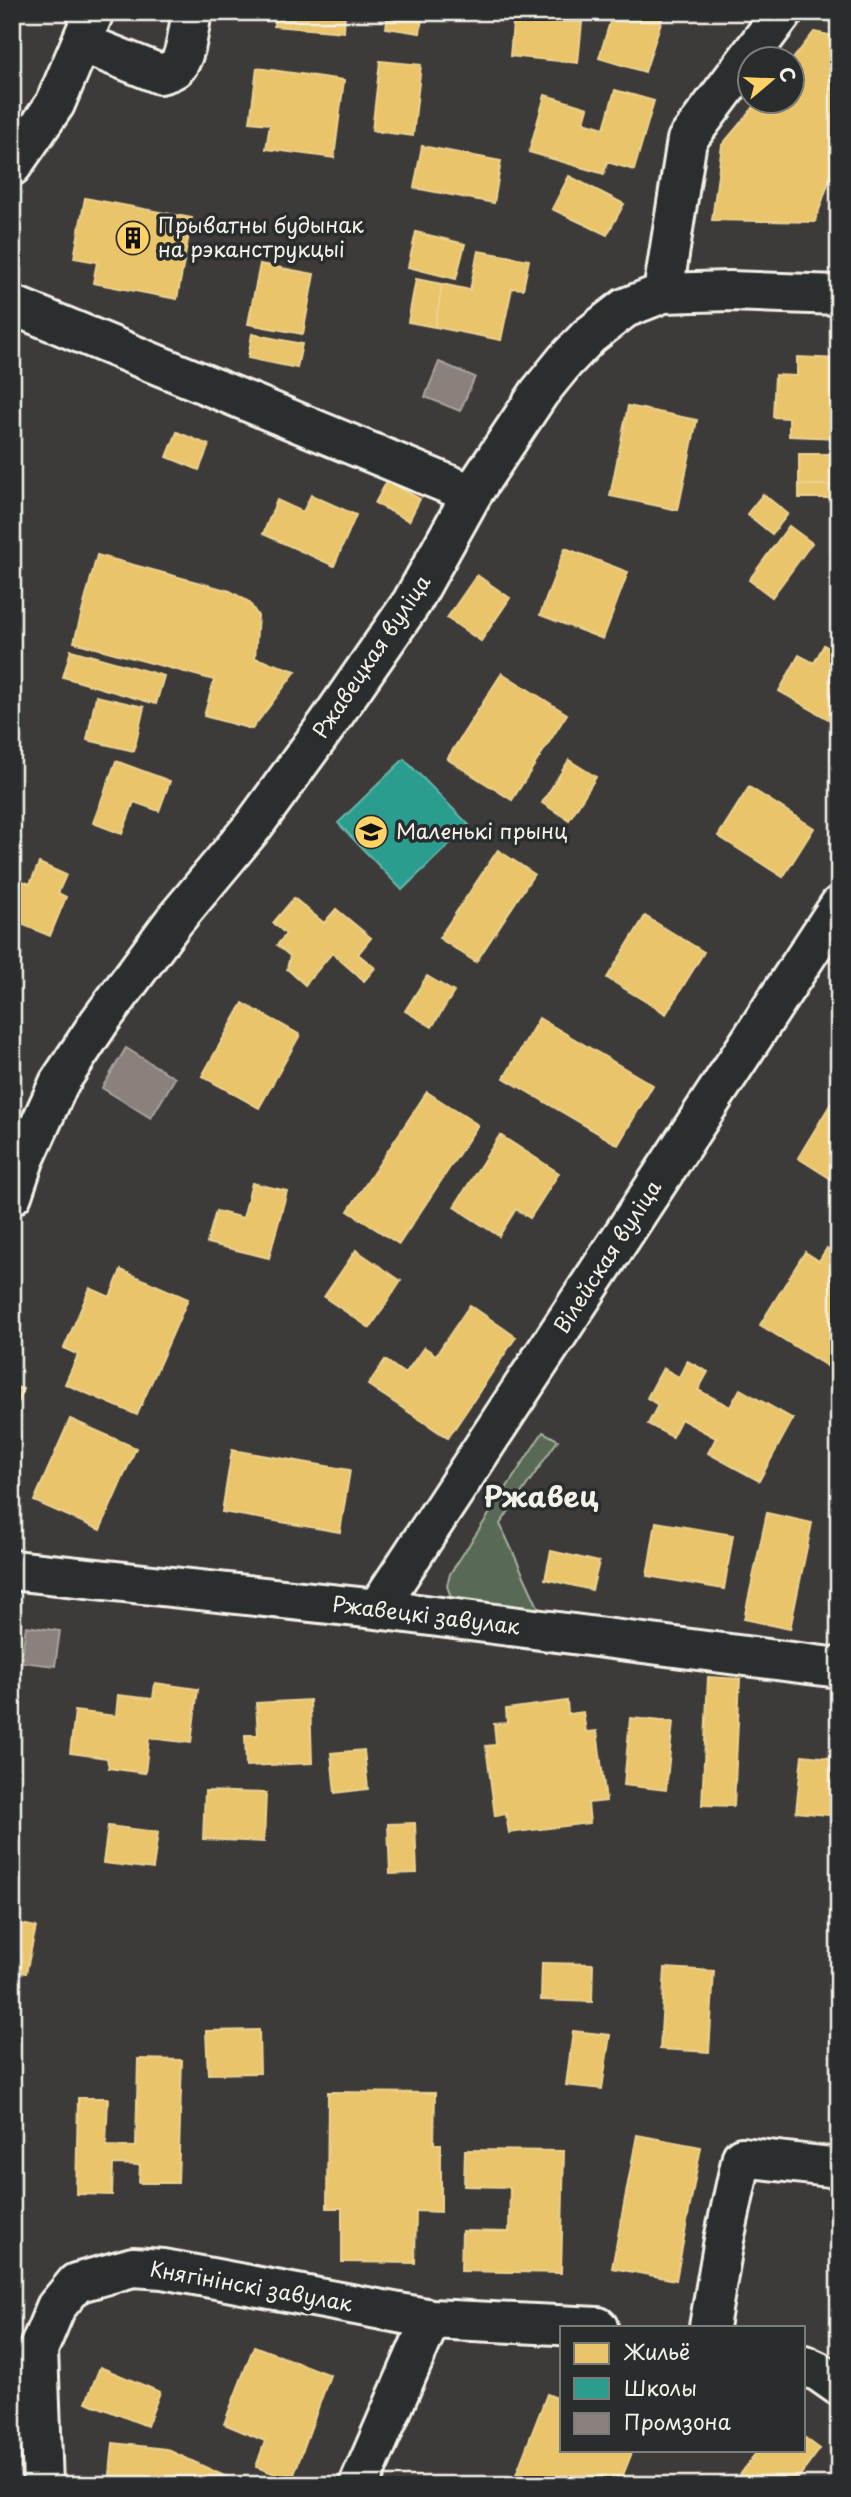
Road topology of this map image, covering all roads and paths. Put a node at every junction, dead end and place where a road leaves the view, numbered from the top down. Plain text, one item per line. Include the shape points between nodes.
1 (192, 12) edge
2 (783, 12) edge
3 (88, 27) edge
4 (12, 166) edge
5 (663, 293) junction
6 (839, 295) edge
7 (12, 305) edge
8 (472, 494) junction
9 (839, 906) edge
10 (12, 1195) edge
11 (12, 1570) edge
12 (377, 1609) junction
13 (839, 1668) edge
14 (839, 2168) edge
15 (431, 2319) junction
16 (577, 2326) edge
17 (709, 2326) edge
18 (806, 2366) edge
19 (839, 2386) edge
20 (43, 2485) edge
21 (359, 2485) edge

1 - 3 street via 178,66 160,74
2 - 5 street via 687,140
3 - 4 street via 55,104
5 - 6 street, Ржавецкая вуліца
5 - 8 street, Ржавецкая вуліца via 625,309 565,361
7 - 8 street
8 - 10 street, Ржавецкая вуліца via 412,602 327,725 254,825 174,921 59,1083
9 - 12 street, Вілейская вуліца
11 - 12 street, Ржавецкі завулак
12 - 13 street, Ржавецкі завулак
14 - 17 street via 742,2157
15 - 16 street, Княгінінскі завулак
15 - 20 street, Княгінінскі завулак via 163,2269 132,2267 76,2283 56,2307 38,2350
15 - 21 street
18 - 19 street

